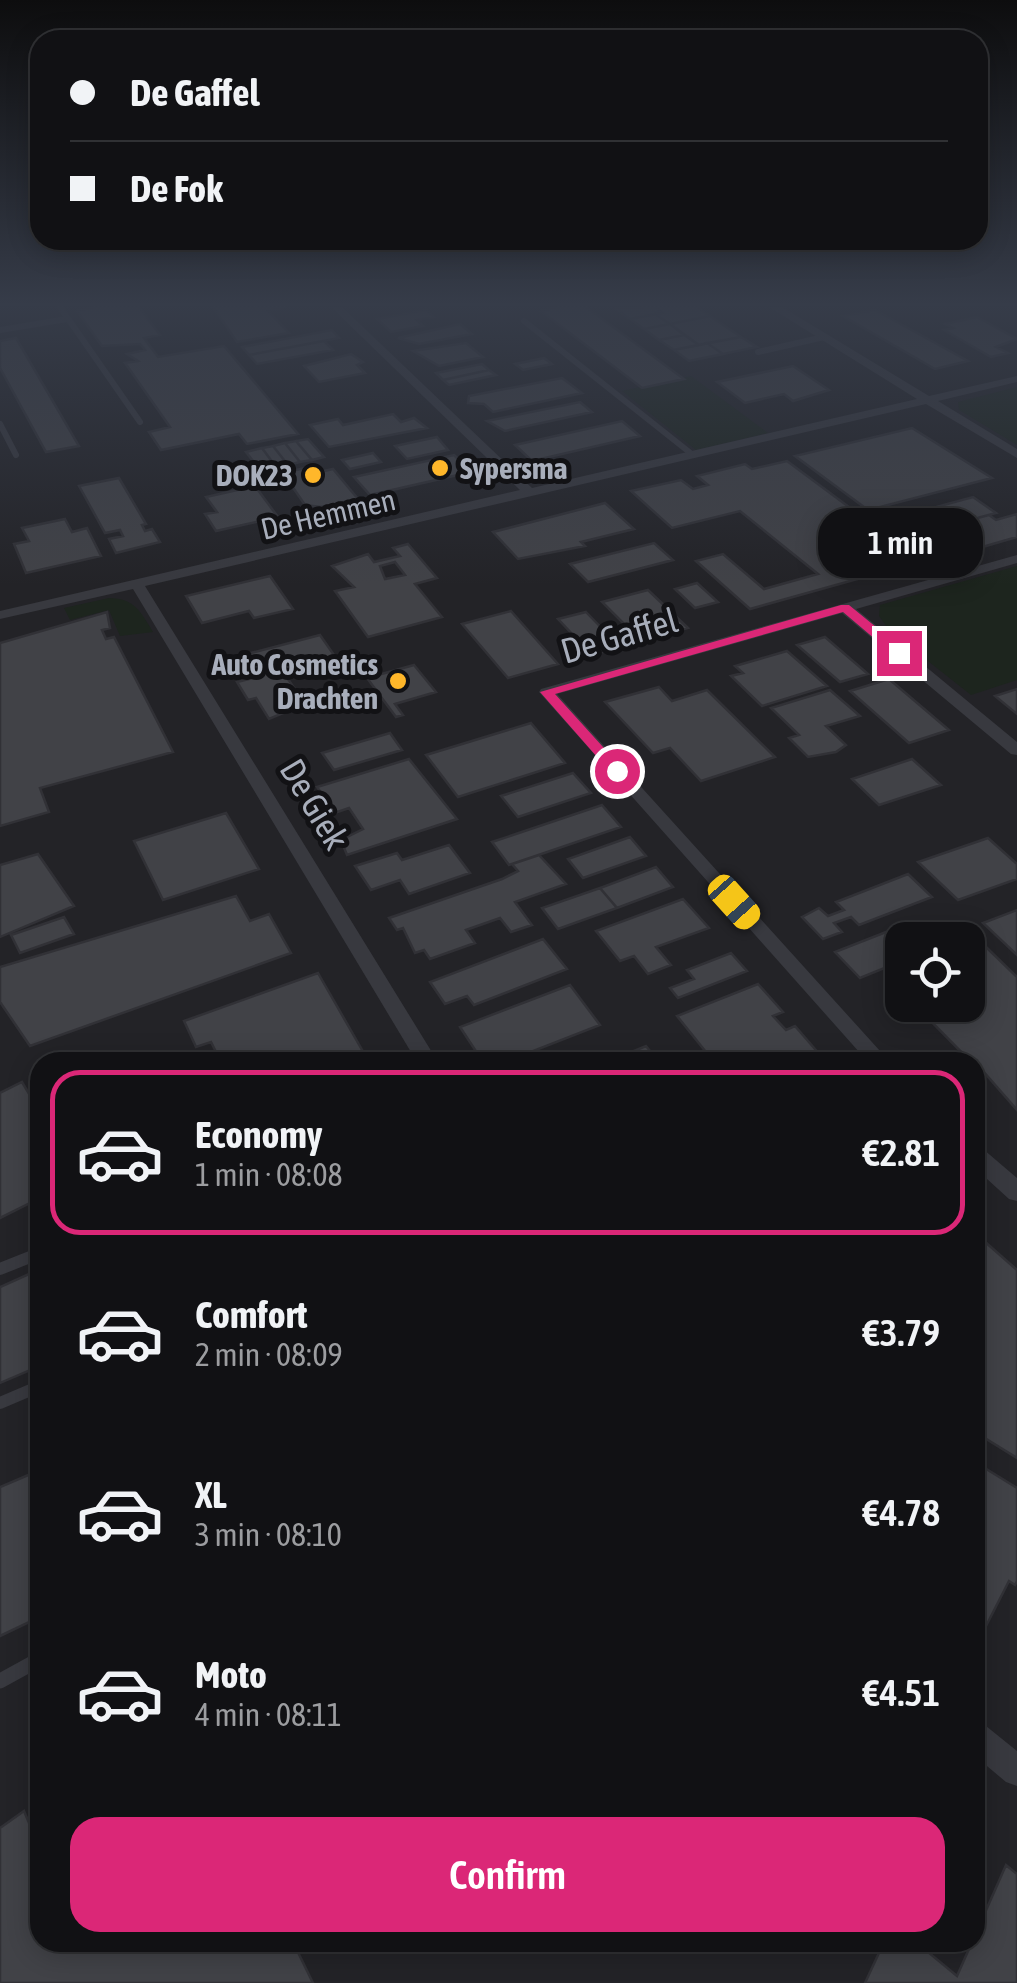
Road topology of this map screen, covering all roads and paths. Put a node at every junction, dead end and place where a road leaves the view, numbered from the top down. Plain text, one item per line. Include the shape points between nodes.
1 (124, 400) edge
2 (433, 400) edge
3 (623, 400) edge
4 (928, 400) joint
5 (140, 422) dead end
6 (0, 424) edge
7 (1017, 454) edge
8 (16, 455) dead end
9 (693, 455) junction
10 (530, 493) junction
11 (1017, 559) edge
12 (137, 584) junction
13 (845, 608) junction
14 (0, 616) edge
15 (1017, 750) edge
16 (422, 1052) edge
17 (871, 1052) edge
18 (985, 1163) edge
19 (1017, 1192) edge
20 (30, 1257) edge
21 (0, 1269) edge
22 (30, 1390) edge
23 (0, 1404) edge
24 (30, 1664) edge
25 (0, 1681) edge
26 (985, 1745) edge
27 (1017, 1771) edge

1 - 5 lane
2 - 10 street
3 - 9 lane
4 - 7 street
4 - 9 street, De Hemmen
6 - 8 lane
9 - 10 street, De Hemmen
10 - 12 street, De Hemmen
11 - 13 street, De Gaffel
12 - 14 street, De Hemmen
12 - 16 street, De Giek
13 - 15 street
13 - 17 street, De Gaffel via 547,692
18 - 19 street
20 - 21 lane
22 - 23 lane
24 - 25 lane
26 - 27 street

